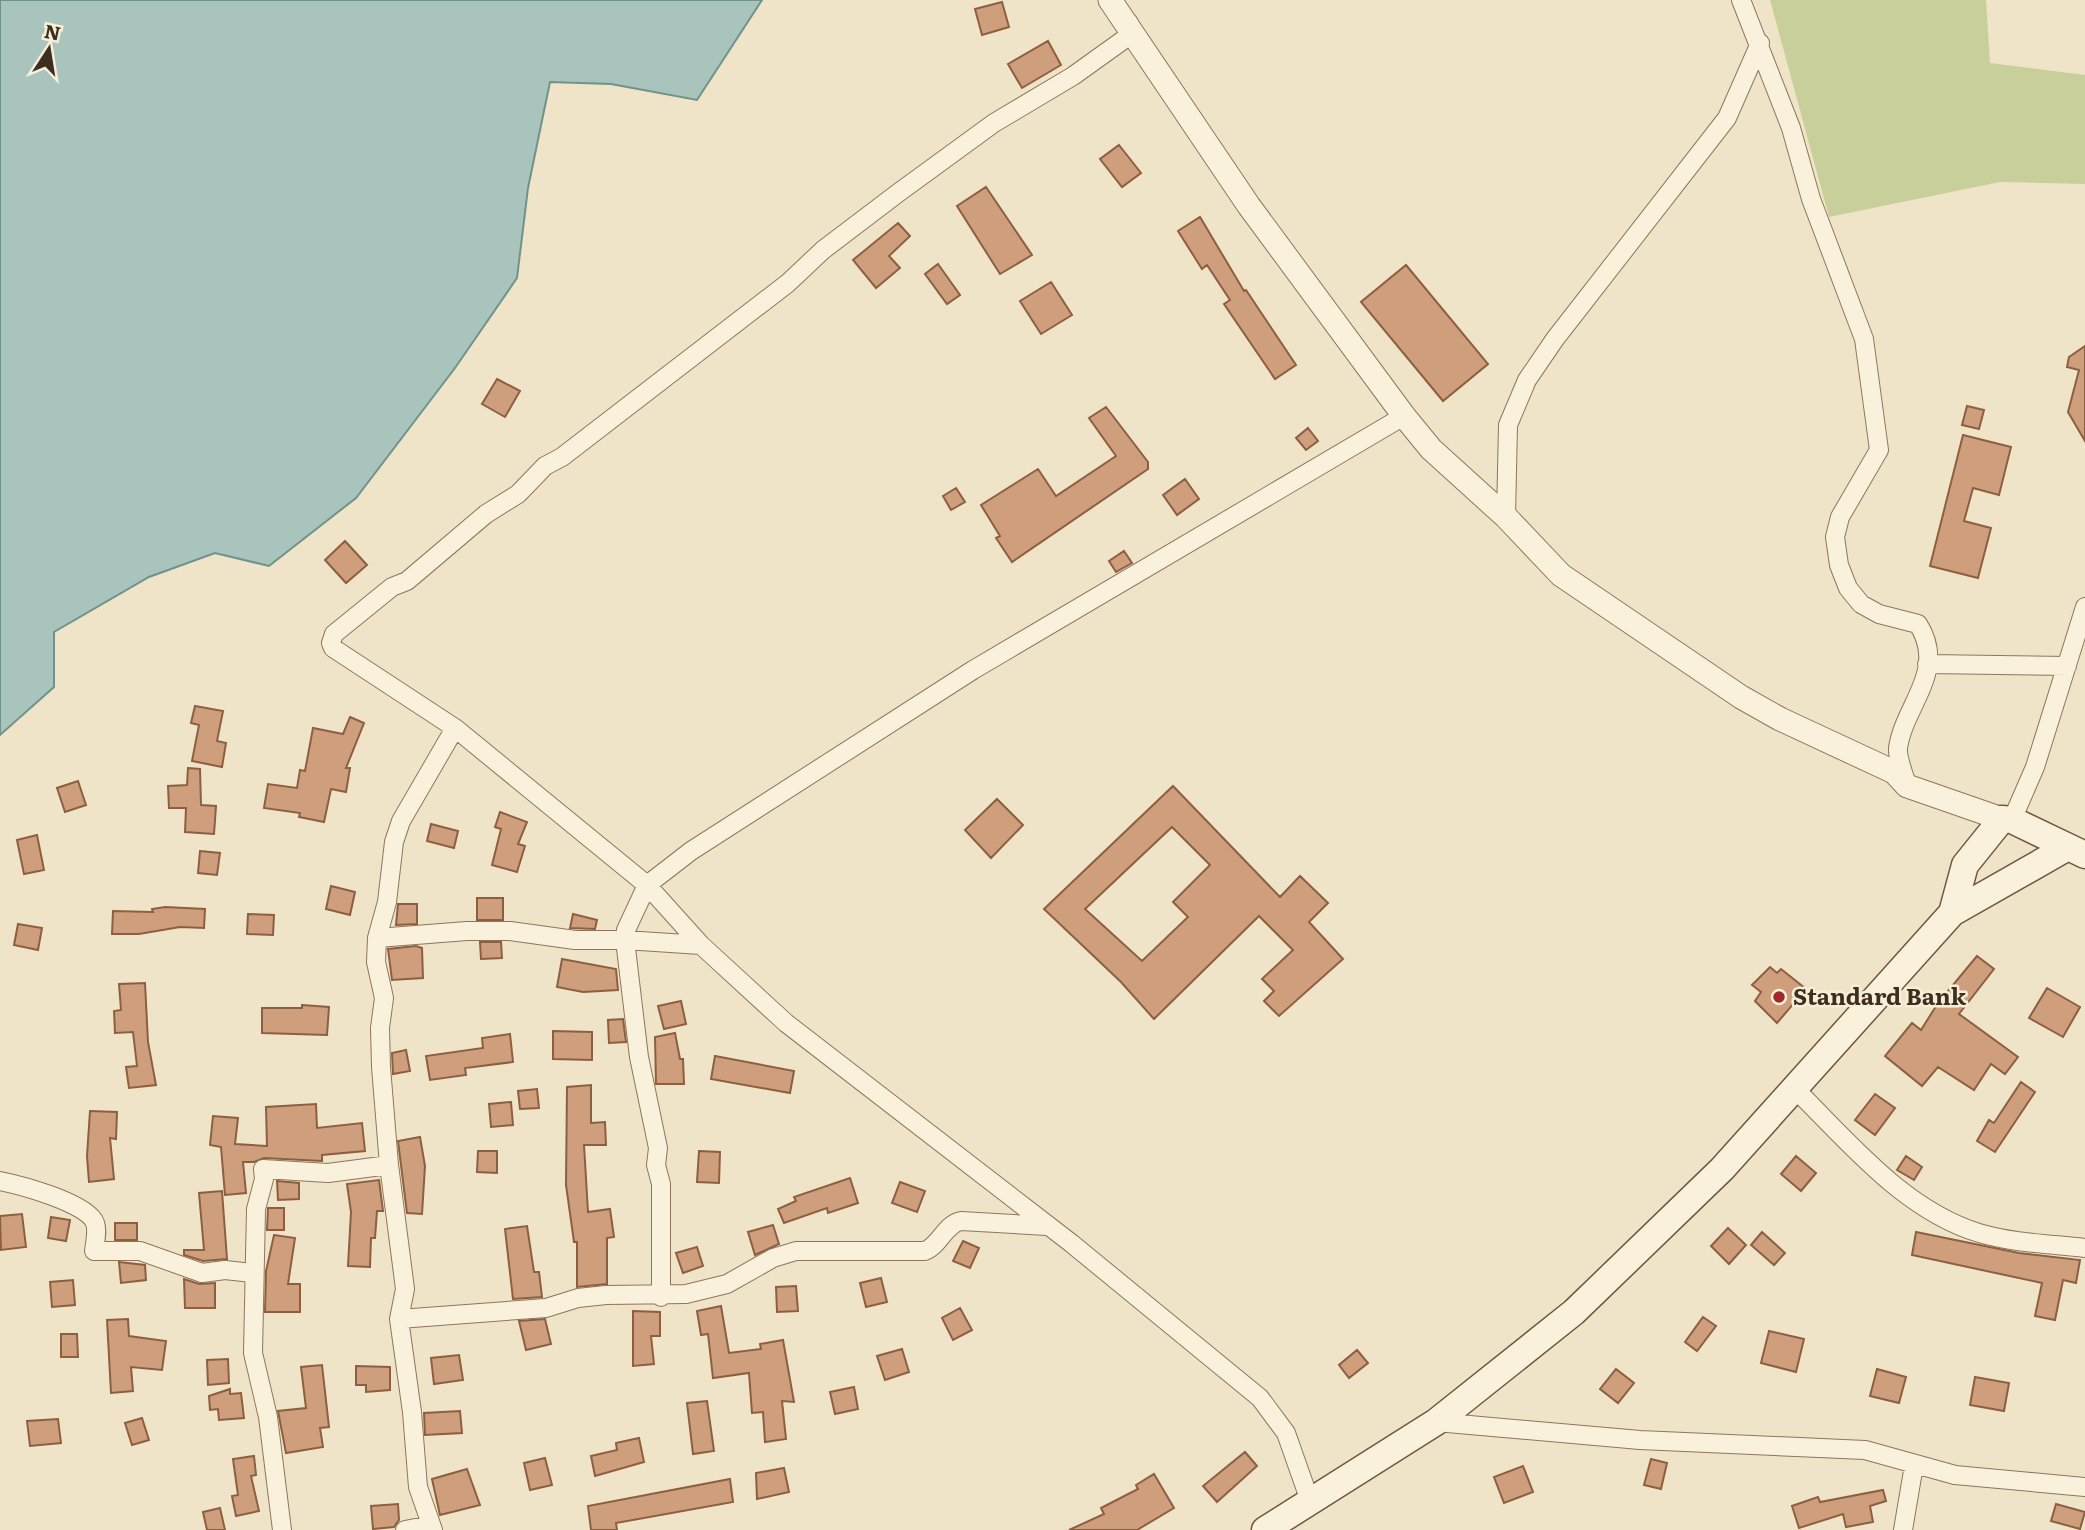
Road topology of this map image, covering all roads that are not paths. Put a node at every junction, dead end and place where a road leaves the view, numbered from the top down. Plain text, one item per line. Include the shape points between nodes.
1 (1110, 0) edge
2 (1119, 0) edge
3 (1741, 0) edge
4 (1133, 33) junction
5 (1760, 43) junction
6 (1404, 416) junction
7 (1506, 517) junction
8 (2085, 607) edge
9 (1927, 664) junction
10 (2067, 666) junction
11 (455, 728) junction
12 (1907, 786) junction
13 (2007, 819) junction
14 (2079, 845) edge
15 (647, 885) junction
16 (1952, 913) junction
17 (377, 938) junction
18 (625, 940) junction
19 (701, 945) junction
20 (1796, 1090) junction
21 (389, 1165) junction
22 (0, 1181) edge
23 (1048, 1226) junction
24 (2085, 1248) edge
25 (253, 1273) junction
26 (661, 1297) junction
27 (399, 1319) junction
28 (1436, 1422) junction
29 (1914, 1465) junction
30 (2085, 1487) edge
31 (1311, 1504) junction
32 (432, 1527) edge
33 (282, 1530) edge
34 (405, 1530) edge
35 (1265, 1530) edge
36 (1903, 1530) edge

1 - 4 street
2 - 4 street
3 - 5 street
4 - 6 street via 1249,206
4 - 11 street via 994,123 898,193 334,634 333,648
5 - 7 street via 1727,118 1527,380 1508,425
5 - 9 street via 1811,199 1864,339 1879,450 1840,517 1835,537 1839,565 1861,604 1918,624 1927,647
6 - 7 street via 1431,449
6 - 15 street via 973,670 767,800
7 - 12 street via 1561,575 1689,664 1780,719 1894,772
8 - 10 street
9 - 10 street
9 - 12 street via 1898,749
10 - 13 street via 2035,767
11 - 15 street
11 - 17 street via 401,821
12 - 13 street
13 - 14 main road
13 - 16 main road via 1965,865
14 - 16 main road
15 - 18 street
15 - 19 street
16 - 20 main road
17 - 18 street via 467,930
17 - 21 street via 376,962 384,998 380,1028
18 - 19 street
18 - 26 street via 639,1057 658,1148
19 - 23 street via 786,1023
20 - 24 street via 1912,1200 1951,1223 2008,1239
20 - 28 main road via 1722,1169 1574,1312
21 - 25 street via 328,1173 263,1169
21 - 27 street via 405,1289
22 - 25 street via 36,1190 87,1213 97,1230 94,1251 140,1251 202,1273
23 - 26 street via 955,1222 936,1247 925,1251 796,1251 727,1284
23 - 31 street via 1260,1398 1286,1433
25 - 33 street via 253,1353 268,1417
26 - 27 street via 606,1295 546,1308
27 - 32 street via 418,1487
28 - 29 street via 1640,1440 1865,1450
28 - 31 main road
29 - 30 street via 1955,1475
29 - 36 street
31 - 35 main road
32 - 34 street

